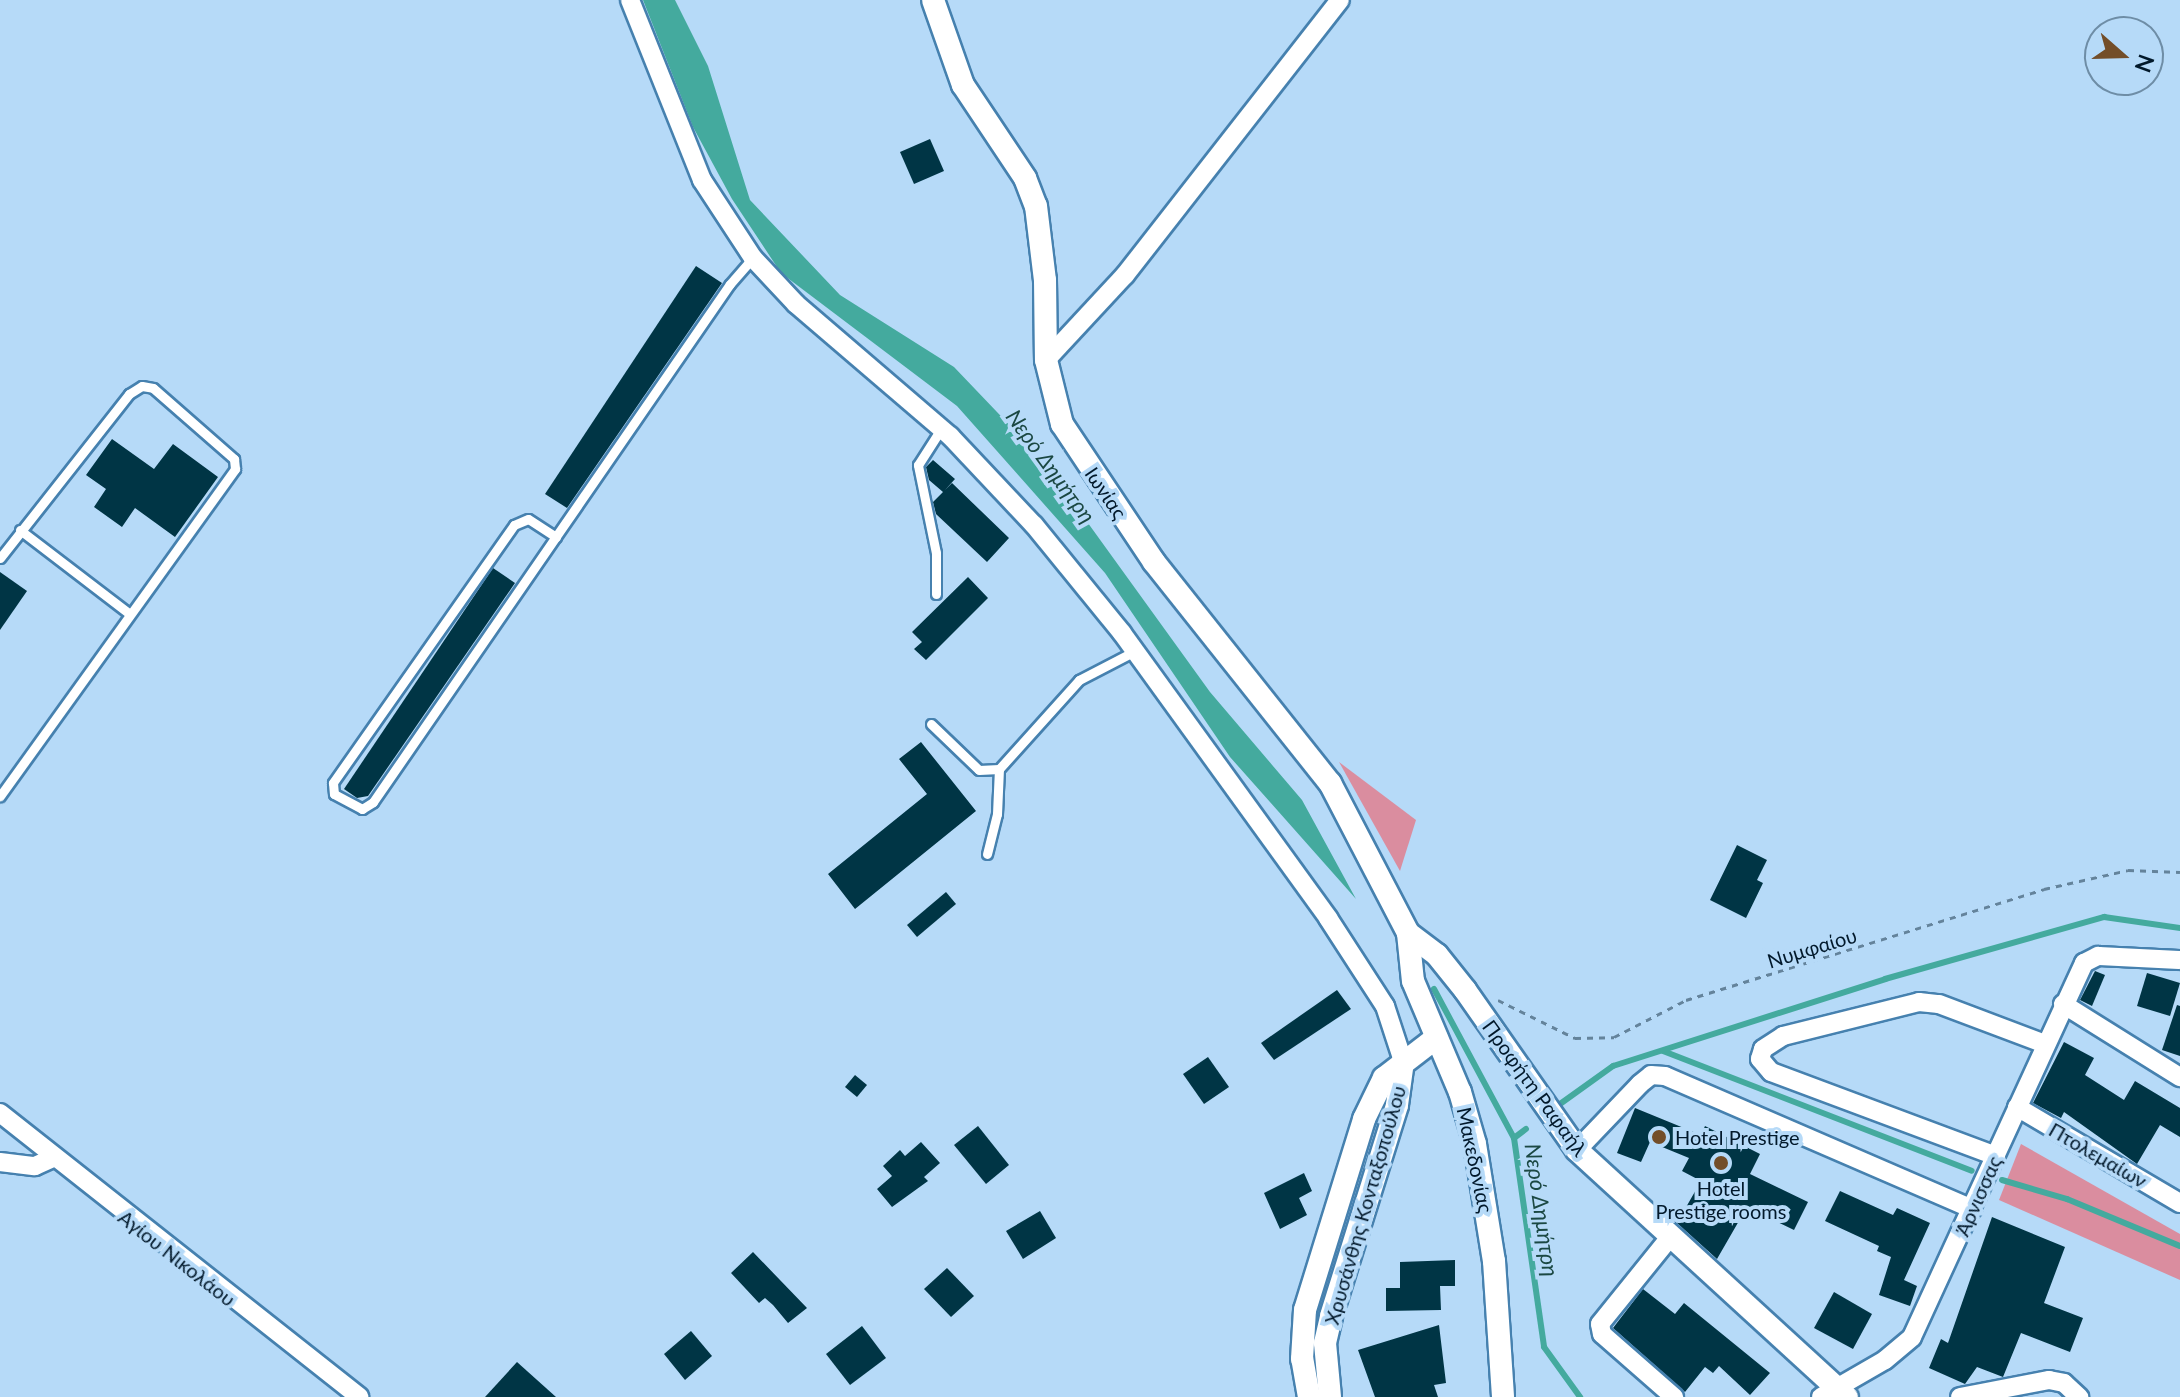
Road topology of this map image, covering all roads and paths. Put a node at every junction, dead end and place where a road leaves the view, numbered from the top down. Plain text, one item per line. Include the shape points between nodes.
1 (630, 0) edge
2 (933, 0) edge
3 (1340, 0) edge
4 (753, 258) junction
5 (1046, 360) junction
6 (941, 429) junction
7 (20, 530) junction
8 (556, 537) junction
9 (0, 558) edge
10 (936, 594) dead end
11 (130, 614) junction
12 (1135, 651) junction
13 (931, 724) dead end
14 (999, 769) junction
15 (0, 796) edge
16 (987, 854) dead end
17 (2180, 872) edge
18 (1408, 933) junction
19 (2180, 960) edge
20 (1465, 990) junction
21 (2063, 1004) junction
22 (1436, 1038) junction
23 (2045, 1044) junction
24 (1403, 1061) junction
25 (2180, 1077) edge
26 (2017, 1107) junction
27 (0, 1113) edge
28 (1577, 1150) junction
29 (1996, 1156) junction
30 (51, 1159) junction
31 (0, 1162) edge
32 (2180, 1203) edge
33 (1973, 1209) junction
34 (1671, 1236) junction
35 (1835, 1394) edge
36 (359, 1397) edge
37 (1309, 1397) edge
38 (1330, 1397) edge
39 (1503, 1397) edge
40 (1674, 1397) edge
41 (1960, 1397) edge
42 (2079, 1397) edge

1 - 4 street via 702,180
2 - 5 street, Ιωνίας via 963,85 1025,178 1036,206 1045,280
3 - 5 street via 1135,263
4 - 6 street via 796,304
4 - 8 lane
5 - 18 street, Ιωνίας via 1052,397 1076,448 1154,562 1330,783
6 - 10 lane via 918,465 936,553
6 - 12 street via 1034,525
7 - 9 lane
7 - 11 lane
7 - 11 lane via 66,480 129,394 142,386 153,388 227,449 235,469
8 - 8 lane via 373,802 362,809 334,794 333,783 514,525 528,519
11 - 15 lane
12 - 14 lane via 1079,680
12 - 24 street via 1336,931 1385,1006
13 - 14 lane via 979,770
14 - 16 lane via 997,814
17 - 20 path, Νυμφαίου via 2128,870 2044,889 1686,1000 1632,1029 1595,1041 1539,1025 1490,996
18 - 20 street, Προφήτη Ραφαήλ via 1437,955
18 - 22 street, Μακεδονίας via 1409,966
19 - 21 street, Άρνισσας via 2090,958
20 - 28 street, Προφήτη Ραφαήλ
21 - 23 street, Άρνισσας
21 - 25 street
22 - 24 street, Χρυσάνθης Κονταξοπούλου
22 - 39 street, Μακεδονίας via 1460,1092 1482,1180 1494,1261
23 - 26 street, Άρνισσας
23 - 29 street via 1939,1004 1919,1002 1783,1036 1763,1049 1760,1059 1771,1072
24 - 37 street, Χρυσάνθης Κονταξοπούλου via 1373,1097 1317,1262 1303,1325
24 - 38 street, Χρυσάνθης Κονταξοπούλου via 1397,1105 1325,1343
26 - 29 street, Άρνισσας
26 - 32 street, Πτολεμαίων
27 - 30 street, Αγίου Νικολάου
28 - 33 street via 1640,1084 1651,1075 1665,1076
28 - 34 street, Προφήτη Ραφαήλ
29 - 33 street, Άρνισσας
30 - 31 street via 35,1166
30 - 36 street, Αγίου Νικολάου
33 - 35 street, Άρνισσας via 1912,1337
34 - 35 street, Προφήτη Ραφαήλ
34 - 40 street via 1600,1324 1602,1334
41 - 42 street via 2049,1380 2064,1383

